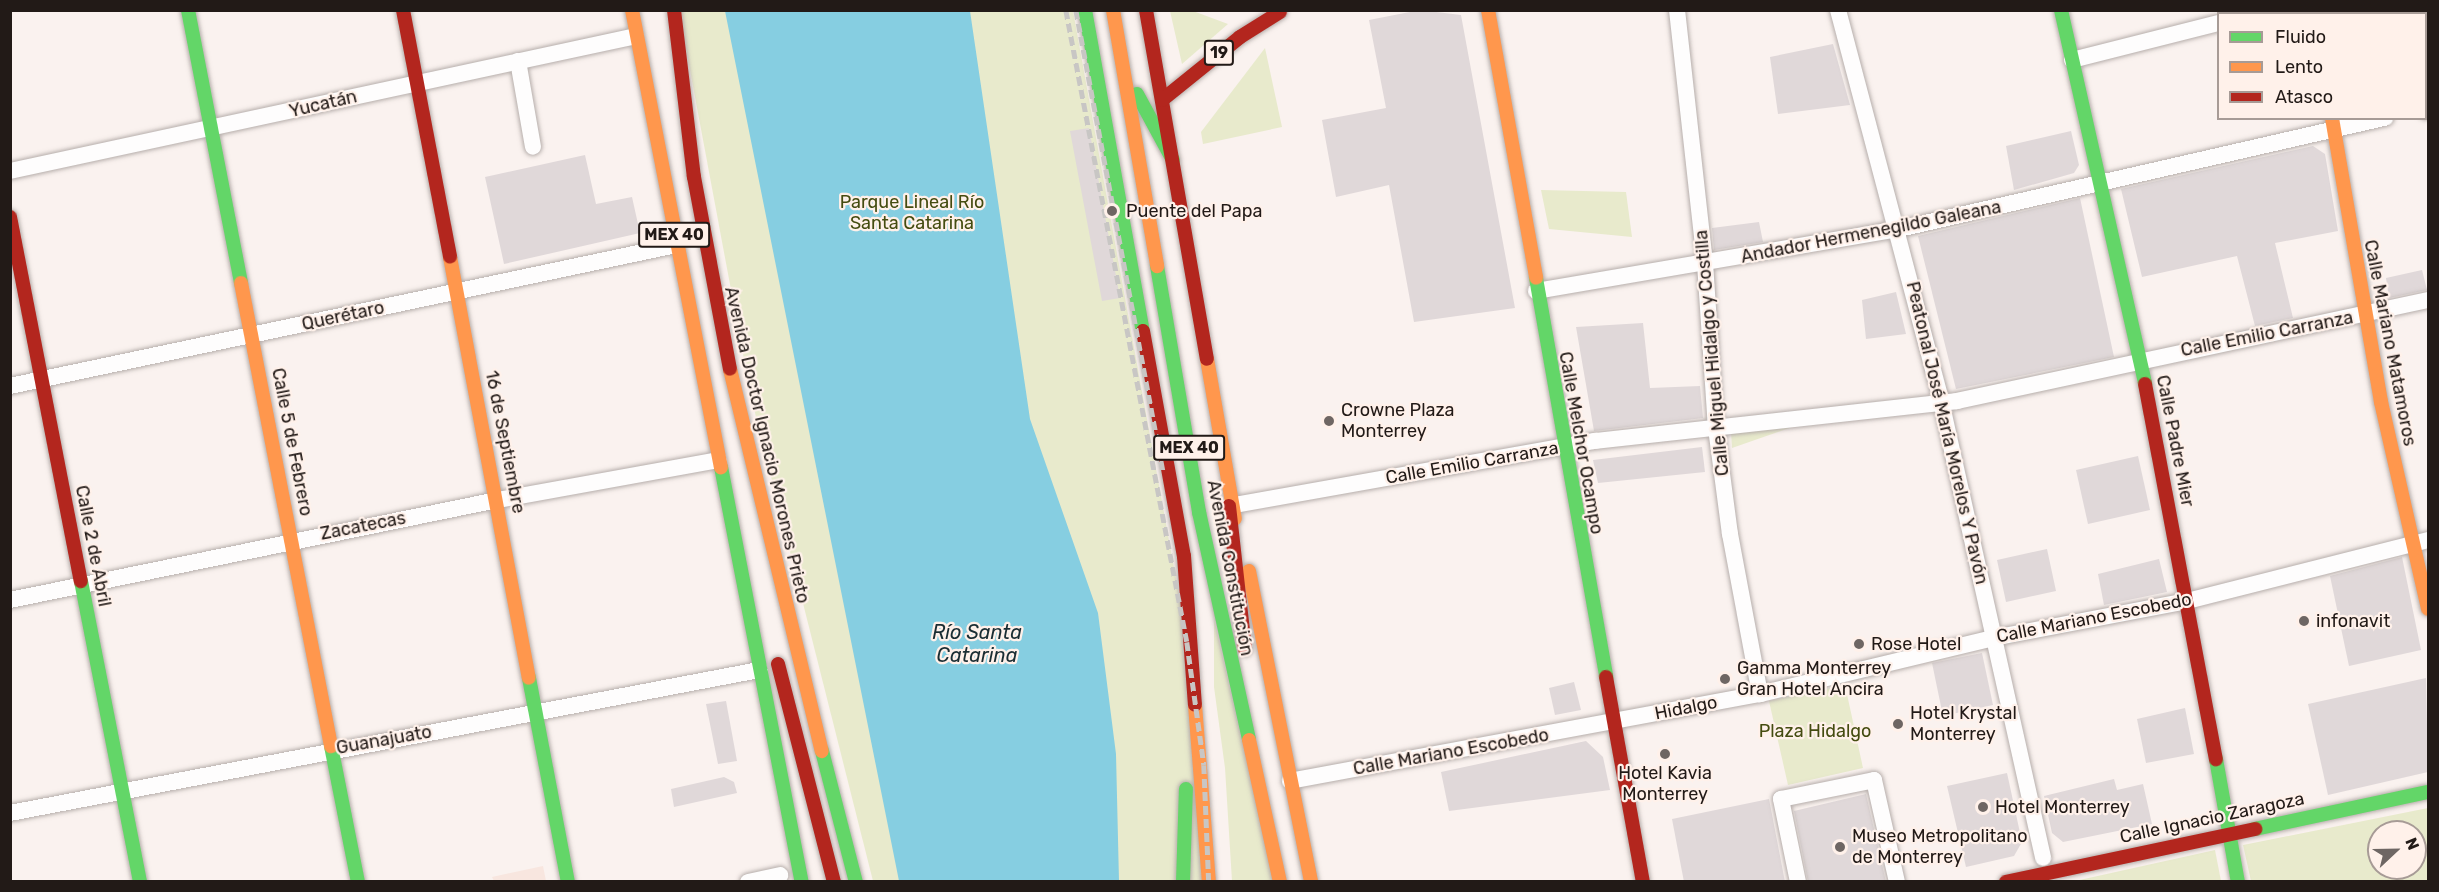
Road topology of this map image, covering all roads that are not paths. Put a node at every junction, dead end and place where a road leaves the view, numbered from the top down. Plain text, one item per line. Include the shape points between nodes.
1 (188, 10) edge
2 (402, 10) edge
3 (632, 10) edge
4 (1085, 10) edge
5 (1113, 10) edge
6 (1146, 10) edge
7 (1488, 10) edge
8 (1677, 10) edge
9 (1838, 10) edge
10 (2061, 10) edge
11 (1279, 11) edge
12 (675, 16) edge
13 (2217, 22) edge
14 (636, 36) junction
15 (2072, 60) junction
16 (518, 61) junction
17 (665, 71) dead end
18 (1125, 73) junction
19 (415, 82) junction
20 (1162, 100) junction
21 (2364, 120) edge
22 (2333, 123) edge
23 (210, 131) junction
24 (533, 147) dead end
25 (1173, 160) junction
26 (10, 171) edge
27 (694, 177) junction
28 (2098, 183) junction
29 (10, 217) edge
30 (1899, 229) junction
31 (676, 245) junction
32 (1706, 263) junction
33 (1536, 291) junction
34 (456, 292) junction
35 (2428, 300) edge
36 (2364, 315) junction
37 (252, 335) junction
38 (2141, 359) junction
39 (42, 380) junction
40 (10, 387) edge
41 (1941, 401) junction
42 (1716, 428) junction
43 (1563, 447) junction
44 (718, 460) junction
45 (498, 500) junction
46 (1229, 506) junction
47 (292, 541) junction
48 (2421, 542) edge
49 (1184, 556) junction
50 (82, 585) junction
51 (10, 600) edge
52 (2187, 601) junction
53 (2428, 609) edge
54 (768, 627) dead end
55 (1993, 638) junction
56 (774, 649) dead end
57 (759, 670) junction
58 (1760, 694) junction
59 (537, 712) junction
60 (1613, 722) junction
61 (770, 724) junction
62 (333, 749) junction
63 (1257, 765) junction
64 (1290, 781) junction
65 (767, 786) dead end
66 (123, 790) junction
67 (2427, 792) dead end
68 (10, 813) edge
69 (2230, 832) junction
70 (2043, 858) dead end
71 (780, 873) edge
72 (140, 882) edge
73 (358, 882) edge
74 (568, 882) edge
75 (748, 882) edge
76 (802, 882) edge
77 (834, 882) edge
78 (856, 882) edge
79 (1183, 882) edge
80 (1209, 882) edge
81 (1280, 882) edge
82 (1295, 882) edge
83 (1311, 882) edge
84 (1643, 882) edge
85 (1798, 882) edge
86 (1897, 882) edge
87 (2006, 882) edge
88 (2238, 882) edge

1 - 23 main road, Calle 5 de Febrero
2 - 19 main road, 16 de Septiembre
3 - 14 main road, MEX 40
4 - 49 main road, MEX 40
5 - 18 main road, Avenida Constitución / MEX 40
6 - 20 main road
7 - 33 main road, Calle Melchor Ocampo
8 - 32 street, Calle Miguel Hidalgo y Costilla
9 - 30 street, Peatonal José María Morelos Y Pavón
10 - 15 main road, Calle Padre Mier
11 - 20 main road, 19
12 - 27 main road, Avenida Doctor Ignacio Morones Prieto / MEX 40
13 - 15 street
14 - 16 street, Yucatán
14 - 31 main road, MEX 40
15 - 28 main road, Calle Padre Mier
16 - 19 street, Yucatán
16 - 24 street
17 - 27 main road, MEX 40
18 - 25 main road
18 - 63 main road, Avenida Constitución / MEX 40 via 1200,512 1227,649
19 - 23 street, Yucatán
19 - 34 main road, 16 de Septiembre
20 - 25 main road
21 - 22 street, Andador Hermenegildo Galeana
22 - 28 street, Andador Hermenegildo Galeana
22 - 36 main road, Calle Mariano Matamoros
23 - 26 street, Yucatán
23 - 37 main road, Calle 5 de Febrero
25 - 46 main road
27 - 78 main road, Avenida Doctor Ignacio Morones Prieto / MEX 40 via 764,524
28 - 30 street, Andador Hermenegildo Galeana
28 - 38 main road, Calle Padre Mier
29 - 39 main road, Calle 2 de Abril
30 - 32 street, Andador Hermenegildo Galeana
30 - 41 street, Peatonal José María Morelos Y Pavón
31 - 34 street, Querétaro
31 - 44 main road, MEX 40
32 - 33 street, Andador Hermenegildo Galeana
32 - 42 street, Calle Miguel Hidalgo y Costilla
33 - 43 main road, Calle Melchor Ocampo
34 - 37 street, Querétaro
34 - 45 main road, 16 de Septiembre
35 - 36 street, Calle Emilio Carranza
36 - 38 street, Calle Emilio Carranza
36 - 48 main road, Calle Mariano Matamoros
37 - 39 street, Querétaro
37 - 47 main road, Calle 5 de Febrero
38 - 41 street, Calle Emilio Carranza
38 - 52 main road, Calle Padre Mier
39 - 40 street, Querétaro
39 - 50 main road, Calle 2 de Abril
41 - 42 street, Calle Emilio Carranza
41 - 55 street, Peatonal José María Morelos Y Pavón
42 - 43 street, Calle Emilio Carranza
42 - 58 street, Calle Miguel Hidalgo y Costilla via 1730,534
43 - 46 street, Calle Emilio Carranza
43 - 60 main road, Calle Melchor Ocampo
44 - 45 street, Zacatecas
44 - 54 main road
44 - 57 main road, MEX 40
45 - 47 street, Zacatecas
45 - 59 main road, 16 de Septiembre
46 - 63 main road
46 - 64 main road via 1245,548
47 - 50 street, Zacatecas
47 - 62 main road, Calle 5 de Febrero
48 - 52 street, Calle Mariano Escobedo
48 - 53 main road, Calle Mariano Matamoros
49 - 79 main road
49 - 80 main road, MEX 40
50 - 51 street, Zacatecas
50 - 66 main road, Calle 2 de Abril
52 - 55 street, Calle Mariano Escobedo
52 - 69 main road, Calle Padre Mier
55 - 58 street, Calle Mariano Escobedo
55 - 70 street, Peatonal José María Morelos Y Pavón
56 - 77 main road
57 - 59 street, Guanajuato
57 - 61 main road, MEX 40
58 - 60 street, Hidalgo
59 - 62 street, Guanajuato
59 - 74 main road, 16 de Septiembre
60 - 64 street, Calle Mariano Escobedo
60 - 84 main road, Calle Melchor Ocampo
61 - 65 main road
61 - 76 main road, MEX 40
62 - 66 street, Guanajuato
62 - 73 main road, Calle 5 de Febrero
63 - 81 main road, Avenida Constitución / MEX 40
63 - 82 main road
64 - 83 main road
66 - 68 street, Guanajuato
66 - 72 main road, Calle 2 de Abril
67 - 69 main road, Calle Ignacio Zaragoza
69 - 87 main road, Calle Ignacio Zaragoza
69 - 88 main road, Calle Padre Mier
71 - 75 street
85 - 86 street via 1781,799 1874,780

